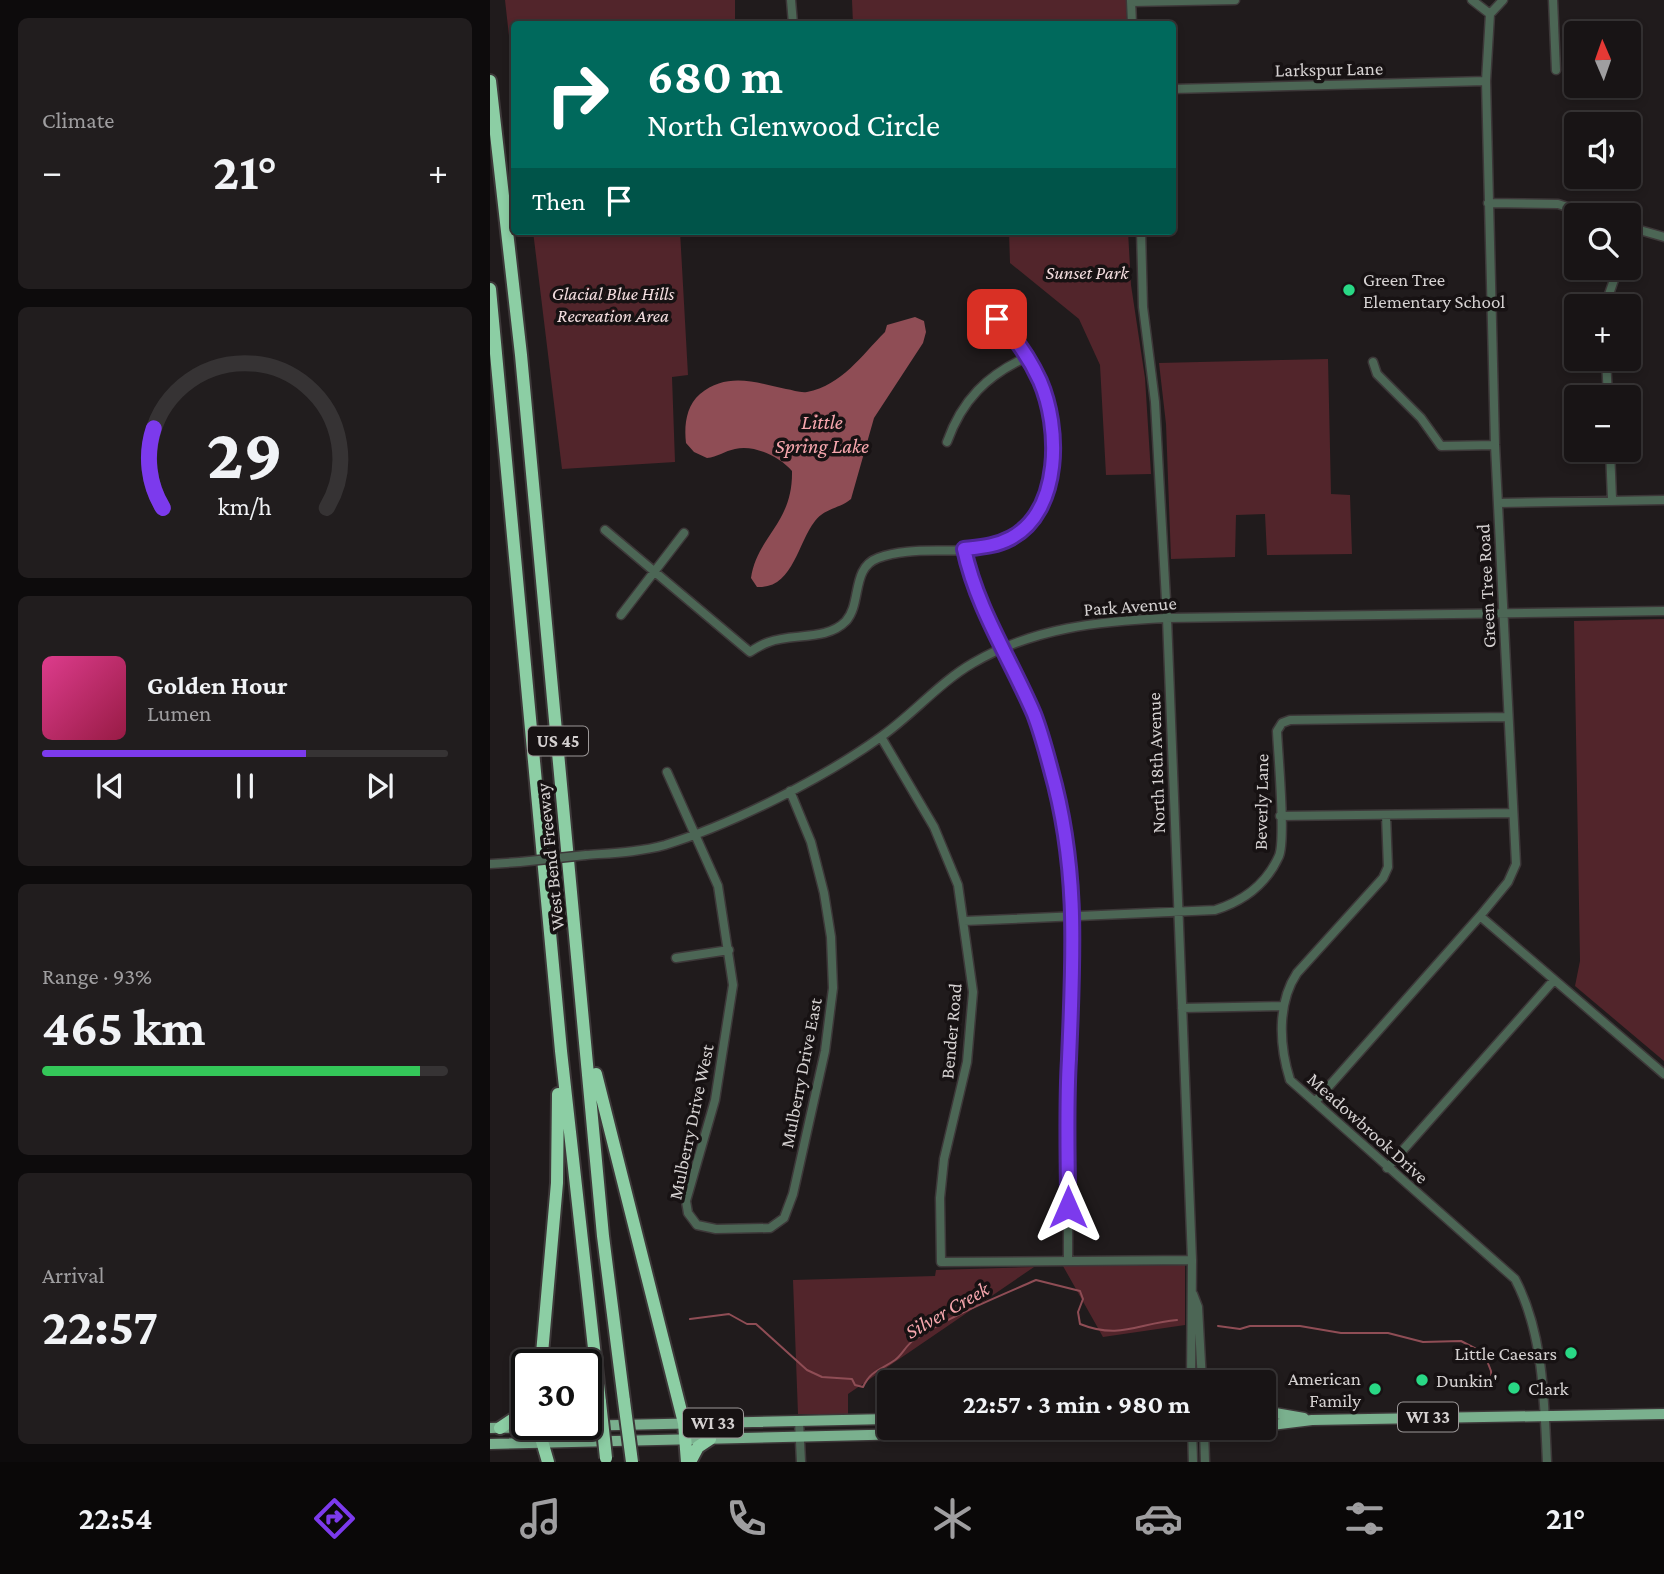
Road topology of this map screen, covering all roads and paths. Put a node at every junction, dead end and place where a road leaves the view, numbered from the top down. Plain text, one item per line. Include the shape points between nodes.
1 (791, 0) edge
2 (1235, 0) edge
3 (1472, 0) edge
4 (1503, 0) edge
5 (1553, 0) edge
6 (1131, 1) edge
7 (1490, 14) junction
8 (793, 21) edge
9 (1132, 21) edge
10 (1556, 70) dead end
11 (490, 81) edge
12 (1486, 81) junction
13 (1176, 89) edge
14 (1488, 203) junction
15 (1564, 206) edge
16 (1641, 232) edge
17 (1140, 235) edge
18 (1664, 237) edge
19 (490, 289) edge
20 (983, 303) dead end
21 (1027, 357) junction
22 (1373, 362) dead end
23 (947, 442) dead end
24 (1495, 445) junction
25 (1610, 462) edge
26 (1612, 499) junction
27 (1664, 500) edge
28 (1498, 503) junction
29 (605, 530) dead end
30 (684, 533) dead end
31 (964, 549) junction
32 (656, 571) junction
33 (1664, 611) edge
34 (1504, 613) junction
35 (621, 615) dead end
36 (1167, 618) junction
37 (1001, 650) junction
38 (1508, 717) junction
39 (881, 737) junction
40 (667, 772) dead end
41 (790, 791) junction
42 (1513, 813) junction
43 (1386, 815) junction
44 (1280, 816) junction
45 (696, 834) junction
46 (490, 864) edge
47 (1177, 912) junction
48 (1073, 916) junction
49 (1480, 916) junction
50 (964, 921) junction
51 (729, 950) junction
52 (676, 958) dead end
53 (1554, 980) junction
54 (1282, 1006) junction
55 (1182, 1008) junction
56 (587, 1040) junction
57 (561, 1051) junction
58 (1664, 1074) edge
59 (1315, 1102) junction
60 (1387, 1168) junction
61 (688, 1213) joint
62 (1192, 1260) junction
63 (1068, 1261) junction
64 (1193, 1294) junction
65 (542, 1349) edge
66 (1191, 1370) edge
67 (1201, 1370) edge
68 (1276, 1414) edge
69 (1664, 1414) edge
70 (1545, 1415) junction
71 (511, 1419) edge
72 (877, 1419) edge
73 (1312, 1420) junction
74 (799, 1421) junction
75 (684, 1423) junction
76 (1276, 1424) edge
77 (602, 1425) edge
78 (495, 1428) edge
79 (877, 1435) edge
80 (800, 1437) junction
81 (686, 1439) junction
82 (710, 1439) junction
83 (541, 1440) edge
84 (1193, 1440) edge
85 (1204, 1440) edge
86 (490, 1444) edge
87 (542, 1444) junction
88 (606, 1460) edge
89 (548, 1462) edge
90 (632, 1462) edge
91 (689, 1462) edge
92 (801, 1462) edge
93 (1194, 1462) edge
94 (1205, 1462) edge
95 (1547, 1462) edge

1 - 8 street
2 - 6 street
3 - 7 street
4 - 7 street
5 - 10 street
6 - 9 street
7 - 12 street, Green Tree Road
11 - 56 highway, West Bend Freeway / US 45
12 - 13 street, Larkspur Lane
12 - 14 street, Green Tree Road
14 - 15 street
14 - 24 street, Green Tree Road
16 - 18 street
17 - 36 street, North 18th Avenue
19 - 57 highway, West Bend Freeway / US 45
20 - 21 street
21 - 23 street via 998,370 978,388
21 - 31 street via 1041,383 1053,437 1046,498 1033,519 1013,537 991,546
22 - 24 street via 1377,374 1421,418 1441,446
24 - 28 street, Green Tree Road
25 - 26 street
26 - 27 street
26 - 28 street
28 - 34 street, Green Tree Road
29 - 32 street
30 - 32 street
31 - 32 street via 900,552 874,559 860,575 854,606 845,622 828,632 770,641 750,652
31 - 37 street via 972,585
32 - 35 street
33 - 34 street, Park Avenue
34 - 36 street, Park Avenue
34 - 38 street, Green Tree Road
36 - 37 street, Park Avenue via 1071,626
36 - 47 street, North 18th Avenue
37 - 39 street, Park Avenue via 972,663
37 - 48 street via 1034,715 1052,772 1069,854
38 - 42 street, Green Tree Road
38 - 44 street, Beverly Lane via 1282,723 1277,731
39 - 41 street, Park Avenue
39 - 50 street, Bender Road via 934,827 958,885
40 - 45 street, Mulberry Drive West
41 - 45 street, Park Avenue
41 - 61 street, Mulberry Drive East via 811,842 824,893 833,988 825,1051 793,1194 783,1218 770,1228 716,1229 697,1225
42 - 43 street
42 - 49 street, Green Tree Road via 1516,864 1508,882
43 - 44 street
43 - 54 street, Meadowbrook Drive via 1388,867 1383,878 1297,973
44 - 47 street, Beverly Lane via 1280,854 1256,890 1238,903 1215,910
45 - 46 street, Park Avenue, bridge via 662,846
45 - 51 street, Mulberry Drive West via 718,886
47 - 48 street, Beverly Lane
47 - 55 street, North 18th Avenue
48 - 50 street, Beverly Lane
48 - 63 street
49 - 53 street
49 - 59 street, Green Tree Road
50 - 63 street, Bender Road via 973,992 967,1062 944,1158 941,1262
51 - 52 street
51 - 61 street, Mulberry Drive West via 733,985 721,1062 686,1201
53 - 58 street
53 - 60 street
54 - 55 street
54 - 59 street, Meadowbrook Drive via 1284,1063 1290,1080
55 - 62 street, North 18th Avenue
56 - 75 highway
56 - 90 highway, West Bend Freeway / US 45, bridge via 603,1236
57 - 65 highway via 557,1183
57 - 88 highway, West Bend Freeway / US 45, bridge
59 - 60 street, Meadowbrook Drive
60 - 70 street, Meadowbrook Drive via 1515,1279 1535,1330
62 - 63 street
62 - 64 street, North 18th Avenue
64 - 66 street, North 18th Avenue via 1189,1307
64 - 67 street, North 18th Avenue via 1198,1307
68 - 73 main road, WI 33
69 - 70 main road, WI 33
70 - 73 main road, WI 33
70 - 95 street, Meadowbrook Drive
71 - 78 highway
72 - 74 main road, WI 33
73 - 76 main road, WI 33
74 - 75 main road, WI 33
74 - 80 street
75 - 77 main road, WI 33
75 - 81 highway
79 - 80 main road, WI 33
80 - 82 main road, WI 33
80 - 92 street
81 - 82 main road, WI 33
81 - 87 main road, WI 33
81 - 91 highway
82 - 91 highway
83 - 87 highway
84 - 93 street
85 - 94 street
86 - 87 main road, WI 33
87 - 89 highway

